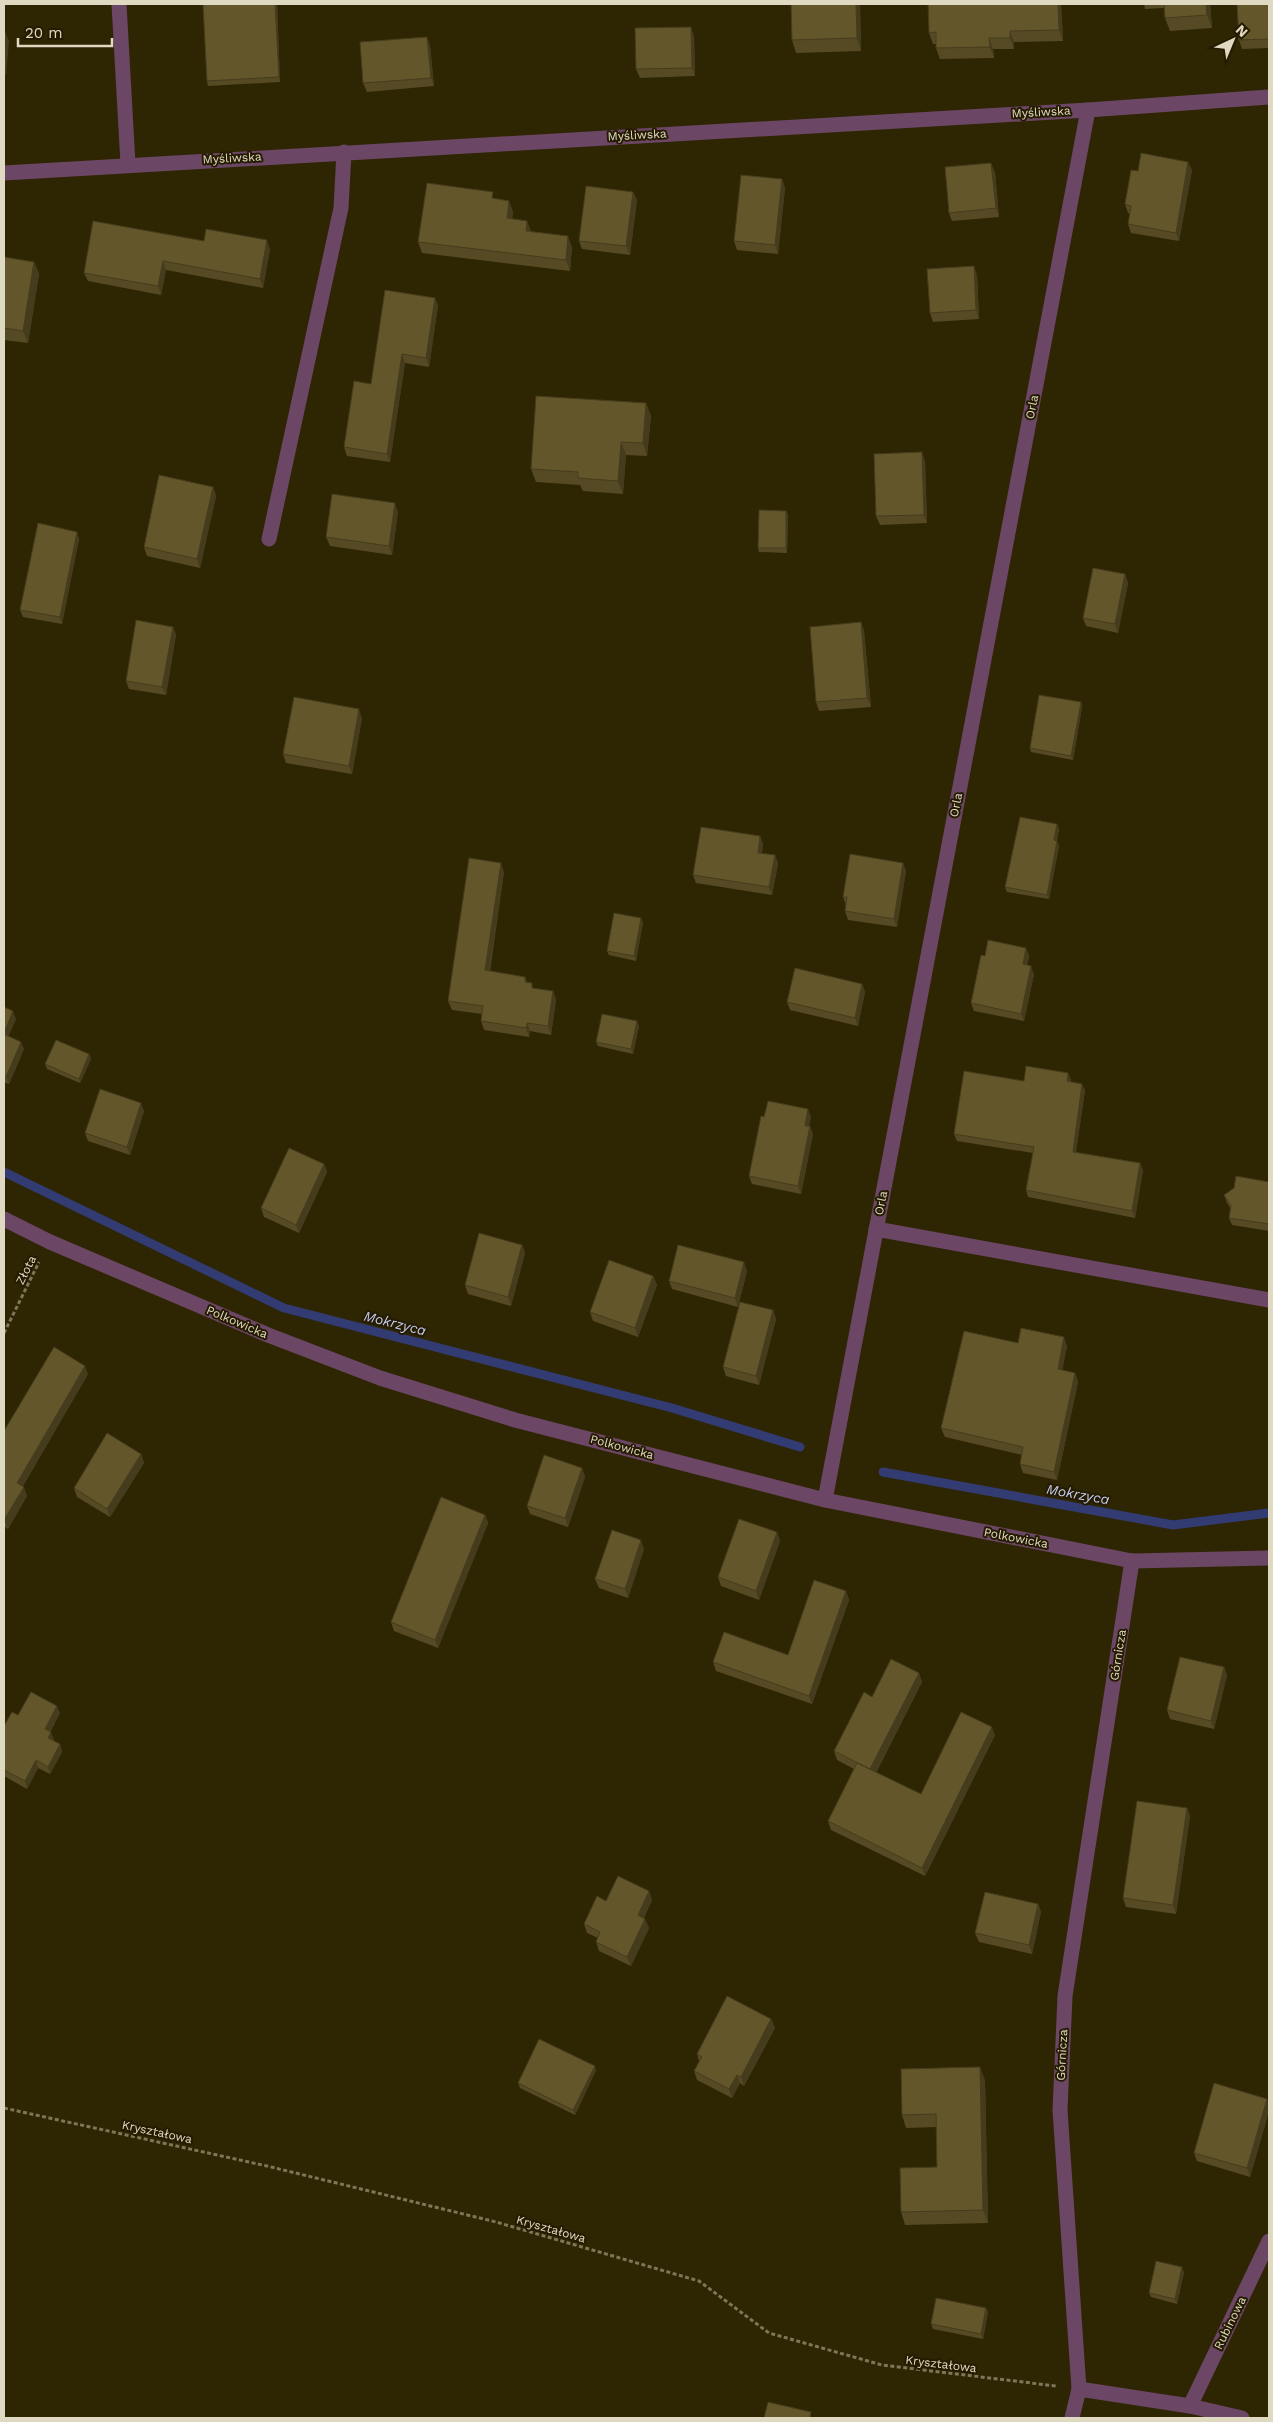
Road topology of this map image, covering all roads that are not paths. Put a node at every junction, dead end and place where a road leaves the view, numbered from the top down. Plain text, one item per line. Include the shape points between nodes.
1 (119, 4) edge
2 (1269, 96) edge
3 (1088, 110) junction
4 (344, 152) junction
5 (128, 164) junction
6 (4, 173) edge
7 (269, 539) dead end
8 (4, 1219) edge
9 (876, 1229) junction
10 (1269, 1300) edge
11 (825, 1500) junction
12 (1269, 1558) edge
13 (1132, 1561) junction
14 (1269, 2240) edge
15 (1079, 2389) junction
16 (1190, 2406) junction
17 (1072, 2418) edge
18 (1242, 2418) edge

1 - 5 street
2 - 3 street, Myśliwska
3 - 4 street, Myśliwska
3 - 9 street, Orla
4 - 5 street, Myśliwska
4 - 7 street via 341,208
5 - 6 street, Myśliwska
8 - 11 street, Polkowicka via 50,1242 268,1335 380,1378 515,1420
9 - 10 street
9 - 11 street, Orla
11 - 13 street, Polkowicka
12 - 13 street, Polkowicka
13 - 15 street, Górnicza via 1065,1996 1060,2110
14 - 16 street, Rubinowa
15 - 16 street
15 - 17 street, Górnicza
16 - 18 street

